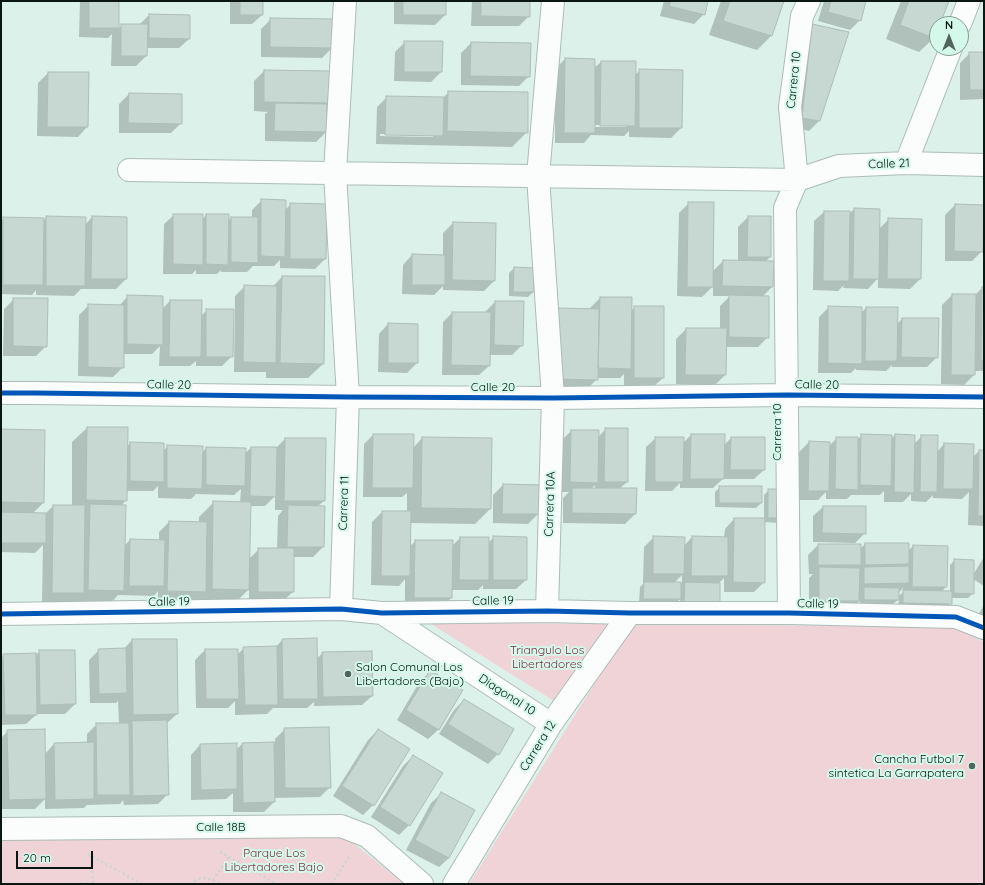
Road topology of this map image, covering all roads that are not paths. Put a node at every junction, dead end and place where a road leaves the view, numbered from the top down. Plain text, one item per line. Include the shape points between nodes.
1 (345, 1) edge
2 (553, 1) edge
3 (809, 1) edge
4 (969, 1) edge
5 (963, 16) edge
6 (947, 56) edge
7 (906, 163) junction
8 (984, 165) edge
9 (129, 170) dead end
10 (335, 173) junction
11 (538, 176) junction
12 (797, 180) junction
13 (1, 393) edge
14 (787, 395) junction
15 (348, 397) junction
16 (984, 397) edge
17 (553, 398) junction
18 (341, 609) junction
19 (547, 611) junction
20 (382, 612) junction
21 (630, 613) junction
22 (788, 613) junction
23 (1, 614) edge
24 (984, 628) edge
25 (551, 724) junction
26 (1, 828) edge
27 (422, 884) edge
28 (454, 884) edge

1 - 10 street, Carrera 11
2 - 11 street, Carrera 10A
3 - 12 street, Carrera 10 via 802,16 790,107
4 - 5 street
6 - 7 street
7 - 8 street, Calle 21
7 - 12 street, Calle 21 via 839,166
9 - 10 street, Calle 21
10 - 11 street, Calle 21
10 - 15 street, Carrera 11
11 - 12 street, Calle 21
11 - 17 street, Carrera 10A
12 - 14 street, Carrera 10 via 785,208
13 - 15 street, Calle 20
14 - 16 street, Calle 20
14 - 17 street, Calle 20
14 - 22 street, Carrera 10
15 - 17 street, Calle 20
15 - 18 street, Carrera 11
17 - 19 street, Carrera 10A
18 - 20 street, Calle 19
18 - 23 street, Calle 19
19 - 20 street, Calle 19
19 - 21 street, Calle 19
20 - 25 street, Diagonal 10
21 - 22 street, Calle 19
21 - 25 street, Carrera 12
22 - 24 street, Calle 19 via 956,617
25 - 28 street, Carrera 12
26 - 27 street, Calle 18B via 341,826 367,836

